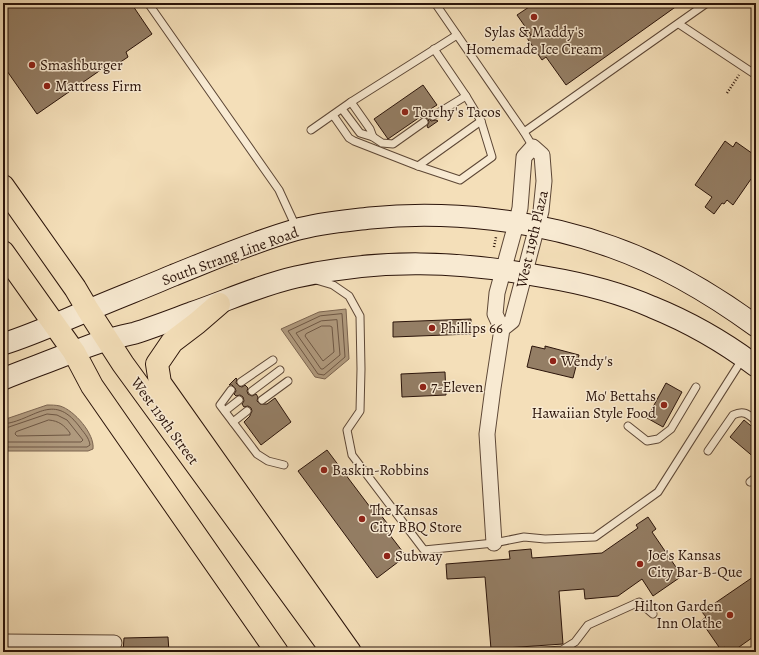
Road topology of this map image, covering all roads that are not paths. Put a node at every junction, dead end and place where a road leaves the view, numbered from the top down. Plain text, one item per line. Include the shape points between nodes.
1 (148, 3) edge
2 (435, 3) edge
3 (707, 3) edge
4 (679, 24) junction
5 (457, 35) junction
6 (434, 49) junction
7 (756, 75) edge
8 (466, 96) junction
9 (351, 102) junction
10 (342, 109) junction
11 (333, 115) junction
12 (434, 116) dead end
13 (481, 121) junction
14 (424, 122) dead end
15 (310, 130) dead end
16 (524, 132) junction
17 (373, 137) junction
18 (533, 147) junction
19 (418, 166) junction
20 (3, 186) edge
21 (516, 224) junction
22 (537, 227) junction
23 (297, 230) junction
24 (3, 252) edge
25 (503, 270) junction
26 (524, 273) junction
27 (300, 276) junction
28 (219, 304) junction
29 (88, 310) junction
30 (55, 325) junction
31 (756, 326) edge
32 (502, 329) junction
33 (107, 340) junction
34 (3, 344) edge
35 (74, 352) junction
36 (273, 360) dead end
37 (750, 361) edge
38 (280, 370) dead end
39 (3, 379) edge
40 (288, 381) dead end
41 (241, 382) dead end
42 (696, 386) dead end
43 (232, 390) dead end
44 (252, 391) dead end
45 (239, 400) dead end
46 (262, 400) dead end
47 (225, 411) junction
48 (247, 411) dead end
49 (756, 421) edge
50 (233, 422) junction
51 (628, 426) dead end
52 (708, 451) dead end
53 (284, 465) dead end
54 (756, 477) edge
55 (750, 482) dead end
56 (494, 543) junction
57 (653, 614) dead end
58 (3, 642) edge
59 (114, 643) dead end
60 (277, 652) edge
61 (333, 652) edge
62 (350, 652) edge
63 (533, 652) edge

1 - 23 lane via 279,190
2 - 5 lane
3 - 4 lane
4 - 7 lane
4 - 16 lane
5 - 6 lane
5 - 16 lane
6 - 8 lane
6 - 9 lane
8 - 12 lane
8 - 13 lane
9 - 10 lane
9 - 17 lane via 370,128
10 - 11 lane
10 - 17 lane via 360,133
11 - 15 lane
11 - 19 lane via 349,138
13 - 19 lane
13 - 19 lane via 492,157 486,162 460,180
14 - 17 lane via 393,144 382,143
16 - 18 lane
18 - 21 street, West 119th Plaza via 524,157 520,208
18 - 22 street, West 119th Plaza via 542,155 544,181
20 - 29 main road, West 119th Street via 76,288
21 - 22 main road, South Strang Line Road
21 - 23 main road, South Strang Line Road via 482,218 434,215 340,221
21 - 25 street, West 119th Plaza
22 - 26 street, West 119th Plaza
22 - 31 main road, South Strang Line Road via 612,247 656,266 700,289
23 - 29 main road, South Strang Line Road via 226,254
24 - 30 main road
25 - 26 main road
25 - 27 main road via 466,265 374,264
25 - 32 street, West 119th Plaza via 495,314
26 - 32 street, West 119th Plaza via 512,321
26 - 37 main road via 607,290 651,306 694,326
27 - 28 main road via 254,289
27 - 56 lane via 333,284 349,296 360,316 360,411 347,430 352,455 424,550
28 - 33 main road
28 - 62 main road via 172,342 157,364 160,383
29 - 30 main road, South Strang Line Road
29 - 33 main road, West 119th Street
30 - 34 main road, South Strang Line Road
30 - 35 main road
32 - 56 street, West 119th Plaza via 487,434
33 - 35 main road
33 - 61 main road, West 119th Street
35 - 39 main road
35 - 60 main road via 92,386
36 - 41 lane
37 - 56 lane via 658,492 596,537 524,537
38 - 44 lane
40 - 46 lane
42 - 51 lane via 671,429 658,439 647,441
43 - 47 lane via 220,405
45 - 47 lane
47 - 50 lane
48 - 50 lane
49 - 52 lane via 746,413 739,412 733,415
50 - 53 lane via 257,454 268,461
54 - 55 lane
57 - 63 lane via 639,602 588,625 575,642 562,650
58 - 59 street

